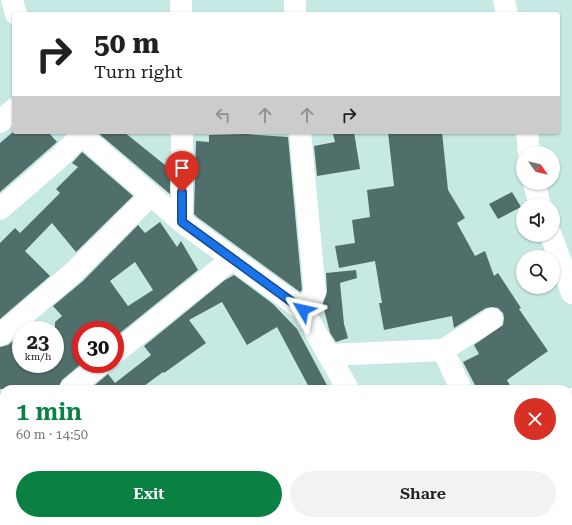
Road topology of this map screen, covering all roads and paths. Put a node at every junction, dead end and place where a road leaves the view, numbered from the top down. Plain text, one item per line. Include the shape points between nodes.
1 (12, 0) edge
2 (181, 0) edge
3 (295, 0) edge
4 (504, 0) edge
5 (15, 12) edge
6 (181, 12) edge
7 (296, 12) edge
8 (507, 12) edge
9 (12, 111) edge
10 (0, 122) edge
11 (79, 134) edge
12 (182, 134) edge
13 (300, 134) edge
14 (527, 134) edge
15 (529, 146) edge
16 (151, 195) junction
17 (0, 209) edge
18 (182, 222) junction
19 (554, 242) edge
20 (232, 259) junction
21 (572, 293) edge
22 (303, 310) junction
23 (492, 319) dead end
24 (0, 335) edge
25 (124, 346) edge
26 (443, 350) junction
27 (329, 355) junction
28 (90, 373) edge
29 (75, 385) edge
30 (346, 385) edge
31 (459, 385) edge

1 - 5 street
2 - 6 street
3 - 7 street
4 - 8 street
9 - 10 street
11 - 16 street
11 - 17 street via 60,157
12 - 18 street
13 - 22 street via 314,294
14 - 15 street
16 - 18 street
16 - 24 street via 74,272
18 - 20 street
19 - 21 street
20 - 22 street
20 - 25 street
22 - 27 street
23 - 26 street
26 - 27 street
26 - 31 street
27 - 30 street
28 - 29 street

